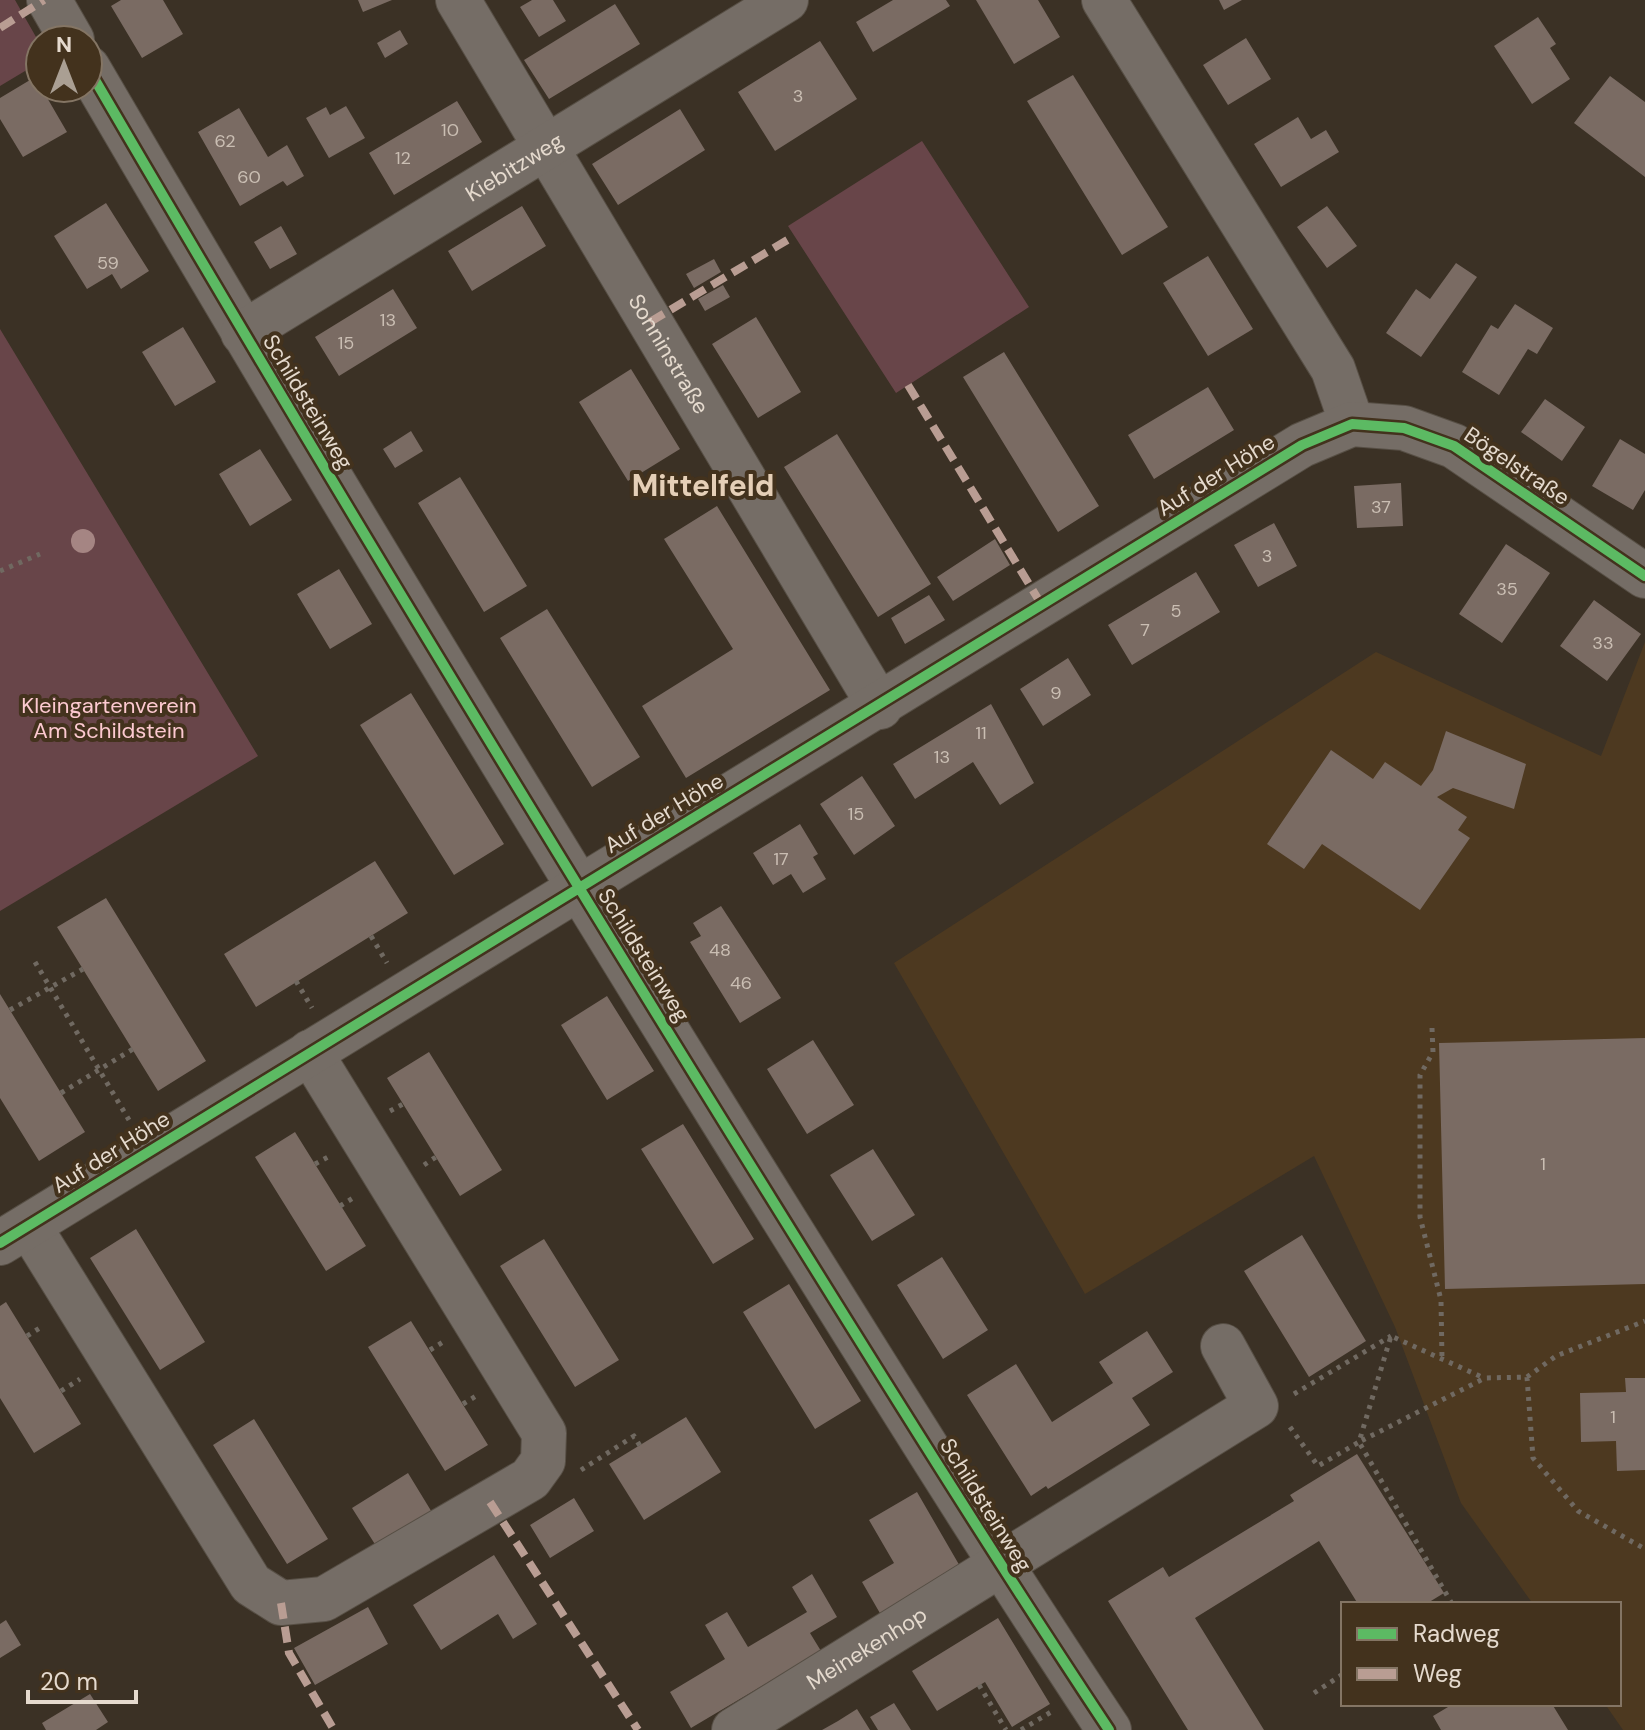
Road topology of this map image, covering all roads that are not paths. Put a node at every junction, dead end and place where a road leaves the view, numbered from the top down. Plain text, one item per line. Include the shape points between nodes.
1 (49, 0) edge
2 (458, 0) edge
3 (786, 0) edge
4 (1104, 0) edge
5 (63, 24) edge
6 (104, 95) edge
7 (543, 146) junction
8 (243, 333) junction
9 (1352, 424) junction
10 (1645, 576) edge
11 (880, 707) junction
12 (579, 888) junction
13 (310, 1052) junction
14 (14, 1234) edge
15 (1223, 1346) dead end
16 (998, 1563) junction
17 (734, 1730) edge
18 (1109, 1730) edge

1 - 5 street
2 - 7 street, Sonninstraße
3 - 7 street, Kiebitzweg
4 - 9 street via 1333,369
6 - 8 street, Schildsteinweg
7 - 8 street, Kiebitzweg
7 - 11 street, Sonninstraße
8 - 12 street, Schildsteinweg
9 - 10 street, Bögelstraße via 1404,428 1454,446
9 - 11 street, Auf der Höhe via 1302,445
11 - 12 street, Auf der Höhe
12 - 13 street, Auf der Höhe
12 - 16 street, Schildsteinweg
13 - 14 street, Auf der Höhe
13 - 14 street, Auf der Höhe via 544,1433 543,1461 530,1479 324,1599 281,1603 251,1584
15 - 16 street, Schildsteinweg via 1265,1406
16 - 17 street, Meinekenhop
16 - 18 street, Schildsteinweg

